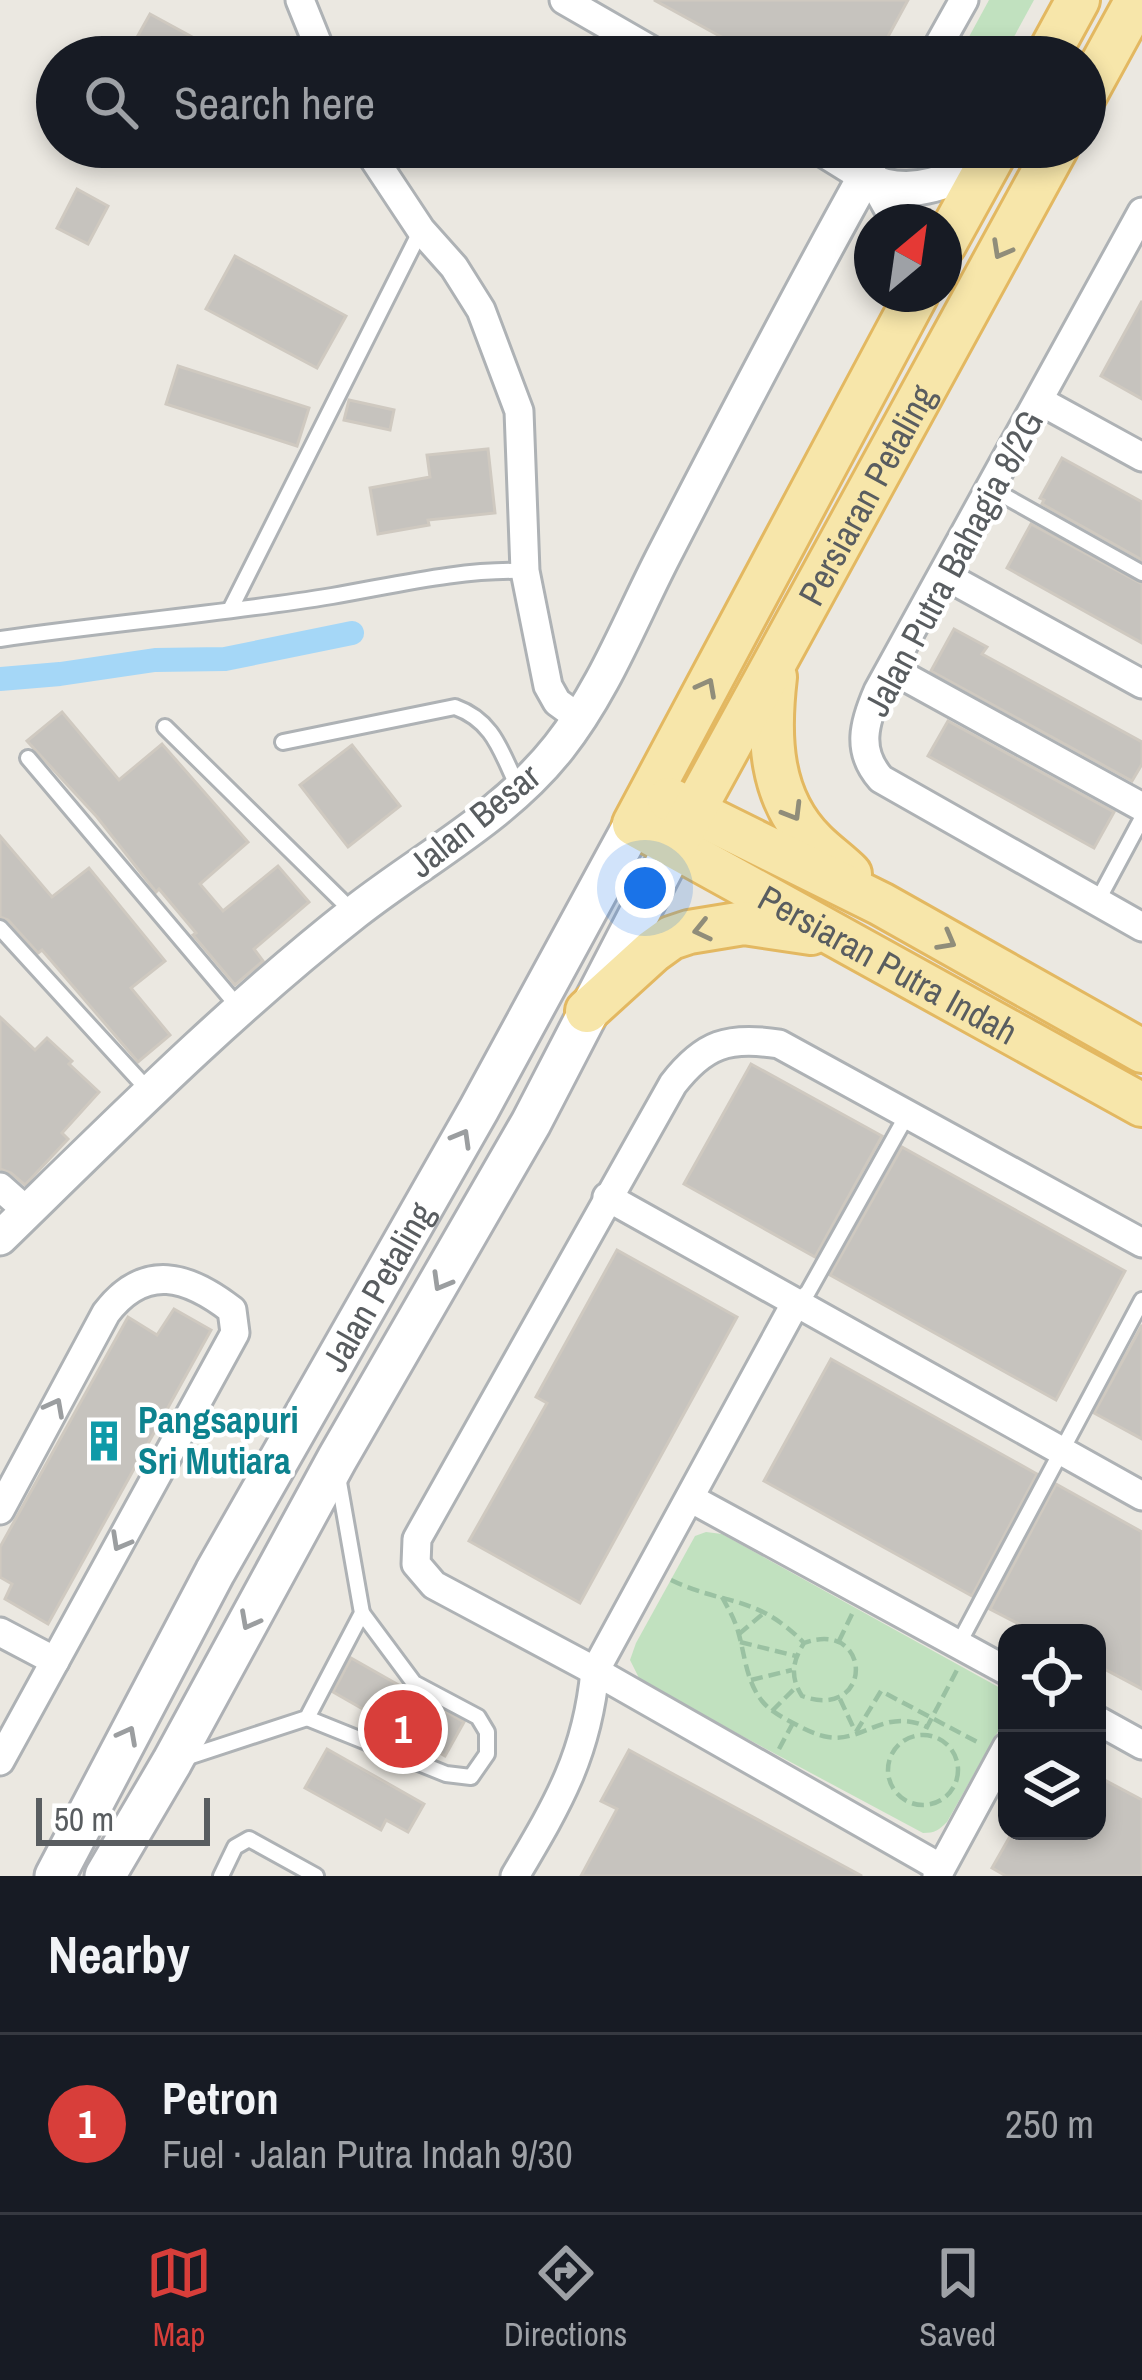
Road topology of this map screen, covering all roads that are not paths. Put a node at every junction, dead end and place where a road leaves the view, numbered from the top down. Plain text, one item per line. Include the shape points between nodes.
1 (300, 0) edge
2 (964, 0) edge
3 (1078, 0) edge
4 (1137, 0) edge
5 (578, 3) edge
6 (314, 36) edge
7 (630, 36) edge
8 (944, 36) edge
9 (1058, 36) edge
10 (1106, 57) edge
11 (380, 168) edge
12 (849, 168) edge
13 (876, 168) edge
14 (971, 168) edge
15 (985, 168) edge
16 (1046, 168) edge
17 (872, 182) junction
18 (887, 204) edge
19 (962, 211) edge
20 (1142, 212) edge
21 (422, 230) junction
22 (901, 312) edge
23 (907, 312) edge
24 (892, 341) junction
25 (1040, 401) junction
26 (1142, 457) edge
27 (992, 489) junction
28 (525, 572) junction
29 (1142, 573) edge
30 (944, 575) junction
31 (230, 610) junction
32 (0, 639) edge
33 (778, 658) junction
34 (891, 669) junction
35 (1142, 684) edge
36 (579, 718) junction
37 (165, 727) dead end
38 (283, 742) dead end
39 (28, 758) dead end
40 (520, 792) junction
41 (643, 807) junction
42 (1142, 807) edge
43 (1142, 818) edge
44 (684, 828) junction
45 (1097, 902) junction
46 (880, 904) junction
47 (354, 913) junction
48 (1142, 927) edge
49 (0, 928) edge
50 (857, 949) junction
51 (241, 1010) junction
52 (587, 1011) junction
53 (1142, 1051) edge
54 (150, 1092) junction
55 (1142, 1106) edge
56 (907, 1115) junction
57 (0, 1187) edge
58 (607, 1197) junction
59 (27, 1211) junction
60 (0, 1238) edge
61 (1142, 1243) edge
62 (1142, 1300) edge
63 (794, 1304) junction
64 (1061, 1452) junction
65 (337, 1459) junction
66 (1142, 1496) edge
67 (690, 1498) junction
68 (0, 1510) edge
69 (362, 1613) junction
70 (0, 1632) edge
71 (958, 1655) junction
72 (55, 1661) junction
73 (998, 1668) edge
74 (595, 1671) junction
75 (11, 1716) edge
76 (307, 1718) junction
77 (1106, 1725) edge
78 (1142, 1745) edge
79 (998, 1748) edge
80 (0, 1761) edge
81 (172, 1762) junction
82 (115, 1866) edge
83 (939, 1872) edge
84 (55, 1876) edge
85 (221, 1876) edge
86 (316, 1876) edge
87 (515, 1876) edge

1 - 6 street
2 - 8 street
3 - 9 main road
4 - 10 main road
5 - 7 street
11 - 21 street
12 - 17 street
13 - 17 street
14 - 17 street via 926,187
15 - 19 main road
16 -> 33 main road, Persiaran Petaling
17 - 18 street
17 - 36 street, Jalan Besar via 821,254
20 - 25 street, Jalan Putra Bahagia 8/2G
21 - 28 street via 481,310 519,411
21 - 31 lane
22 - 24 street
23 - 24 main road, Persiaran Petaling
41 -> 24 main road, Persiaran Petaling
25 - 26 street
25 - 27 street, Jalan Putra Bahagia 8/2G
27 - 29 lane
27 - 30 street, Jalan Putra Bahagia 8/2G
28 - 31 lane
28 - 36 street via 548,686
30 - 34 street, Jalan Putra Bahagia 8/2G
30 - 35 street
31 - 32 lane
33 - 44 main road, Persiaran Petaling
33 -> 46 main road via 771,743 783,797 814,842
34 - 42 street
34 - 45 street, Jalan Putra Bahagia 8/2G via 867,716 871,768
36 - 40 street, Jalan Besar
37 - 47 lane
38 - 40 lane via 455,707 489,727
39 - 51 lane
40 - 47 street, Jalan Besar
41 - 44 main road, Persiaran Putra Indah
84 -> 41 main road, Jalan Petaling via 215,1572
43 - 45 lane
44 - 46 main road, Persiaran Putra Indah
44 - 50 main road, Persiaran Putra Indah
44 - 52 main road, Jalan Petaling
45 - 48 street, Jalan Putra Bahagia 8/2G
46 -> 53 main road, Persiaran Putra Indah
47 - 51 street, Jalan Besar
49 - 54 lane
50 -> 52 main road via 769,925 706,927 671,938
50 - 55 main road, Persiaran Putra Indah
51 - 54 street, Jalan Besar
52 -> 65 main road, Jalan Petaling
54 - 59 street, Jalan Besar
56 - 58 street via 779,1045 739,1042 704,1051 673,1084
56 - 61 street
56 - 63 lane
57 - 59 street
58 - 63 street
58 - 74 street via 417,1539 416,1564 434,1585
59 - 60 street, Jalan Besar
62 - 64 lane
63 - 64 street
63 - 67 street
64 - 66 street
64 - 71 lane
65 - 69 lane
65 -> 81 main road, Jalan Petaling
67 - 71 street
67 - 74 street
68 -> 72 street via 117,1298 168,1278 232,1310 235,1333
69 - 76 lane
69 - 76 lane via 414,1683 478,1717 488,1732 487,1754 471,1778 446,1774
70 - 72 street
71 - 73 street
72 - 75 street
74 - 83 street
74 - 87 street via 592,1711 573,1767
75 - 80 street
76 - 81 lane
77 - 78 street
79 - 83 street
81 - 82 main road, Jalan Petaling
85 - 86 lane via 235,1847 249,1839

